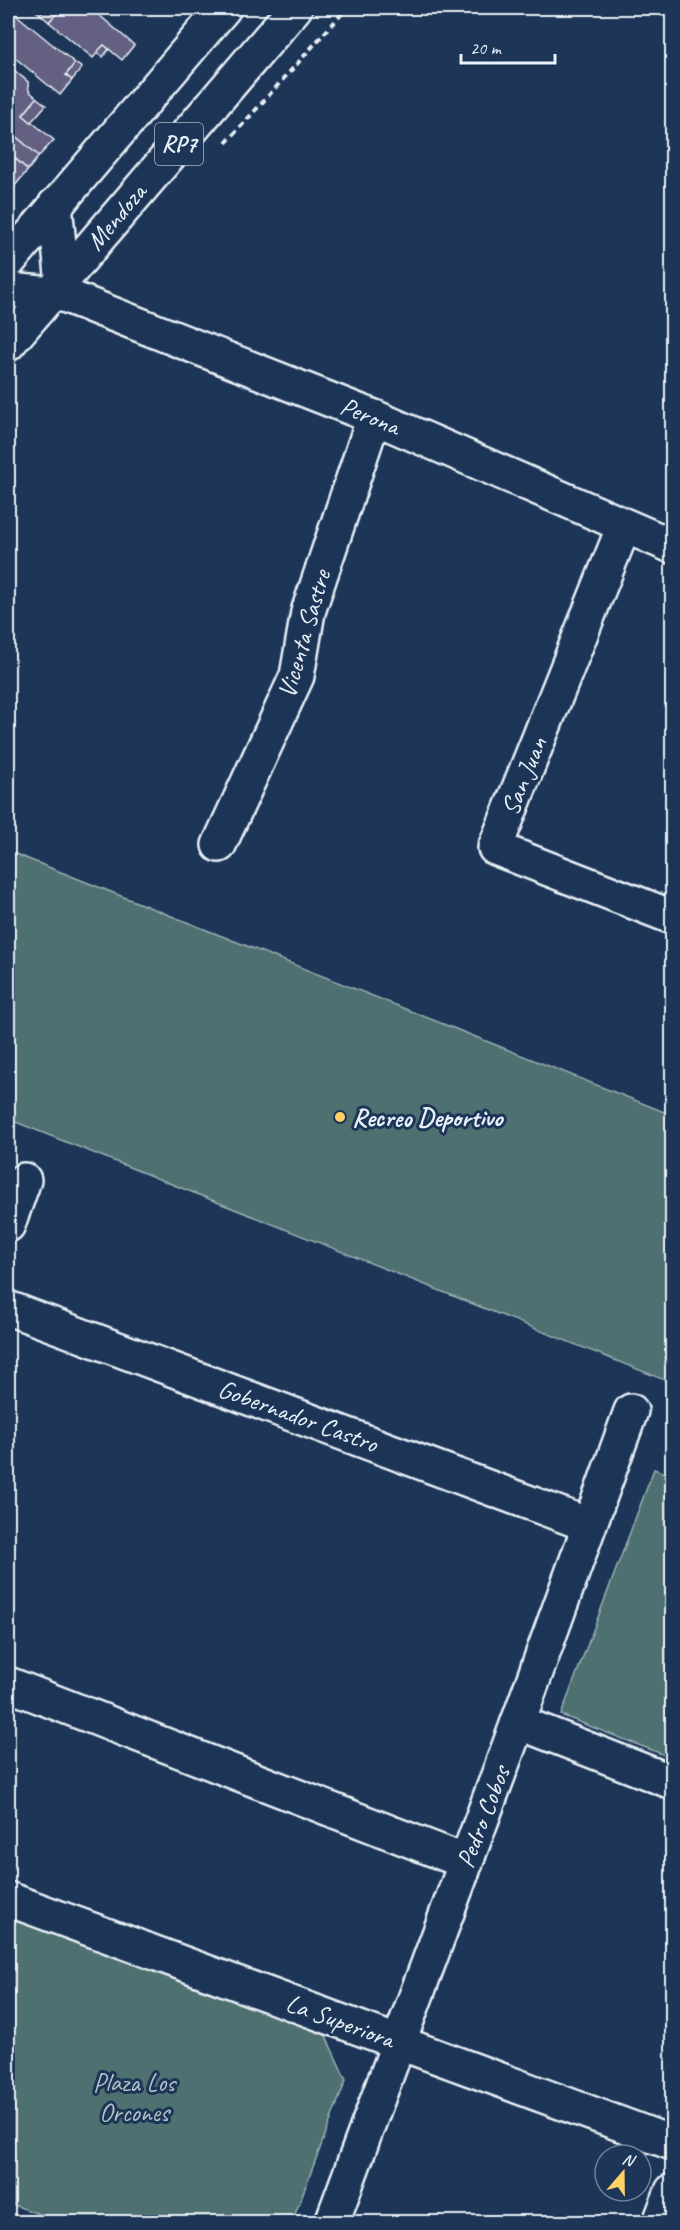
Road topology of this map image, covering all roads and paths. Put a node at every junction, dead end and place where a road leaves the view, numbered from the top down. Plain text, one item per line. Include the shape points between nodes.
1 (224, 8) edge
2 (295, 8) edge
3 (55, 205) junction
4 (8, 262) edge
5 (59, 289) junction
6 (8, 290) edge
7 (8, 344) edge
8 (374, 417) junction
9 (624, 526) junction
10 (672, 546) edge
11 (219, 845) dead end
12 (672, 917) edge
13 (24, 1180) dead end
14 (8, 1225) edge
15 (8, 1308) edge
16 (631, 1411) dead end
17 (589, 1525) junction
18 (8, 1684) edge
19 (518, 1722) junction
20 (672, 1782) edge
21 (466, 1862) junction
22 (8, 1899) edge
23 (399, 2043) junction
24 (672, 2144) edge
25 (672, 2191) edge
26 (332, 2223) edge
27 (660, 2223) edge

1 - 3 street, Mendoza / RP7
2 - 5 street, Mendoza / RP7
3 - 4 street, Mendoza / RP7
3 - 5 street
5 - 6 street, Perona
5 - 7 street, Mendoza / RP7
5 - 8 street, Perona
8 - 9 street, Perona
8 - 11 street, Vicenta Sastre via 308,612 297,676
9 - 10 street, Perona
9 - 12 street, San Juan via 495,848
13 - 14 street
15 - 17 street, Gobernador Castro
16 - 17 street, Pedro Cobos
17 - 19 street, Pedro Cobos
18 - 21 street
19 - 20 street
19 - 21 street, Pedro Cobos
21 - 23 street, Pedro Cobos
22 - 23 street, La Superiora
23 - 24 street, La Superiora
23 - 26 street, Pedro Cobos
25 - 27 street

